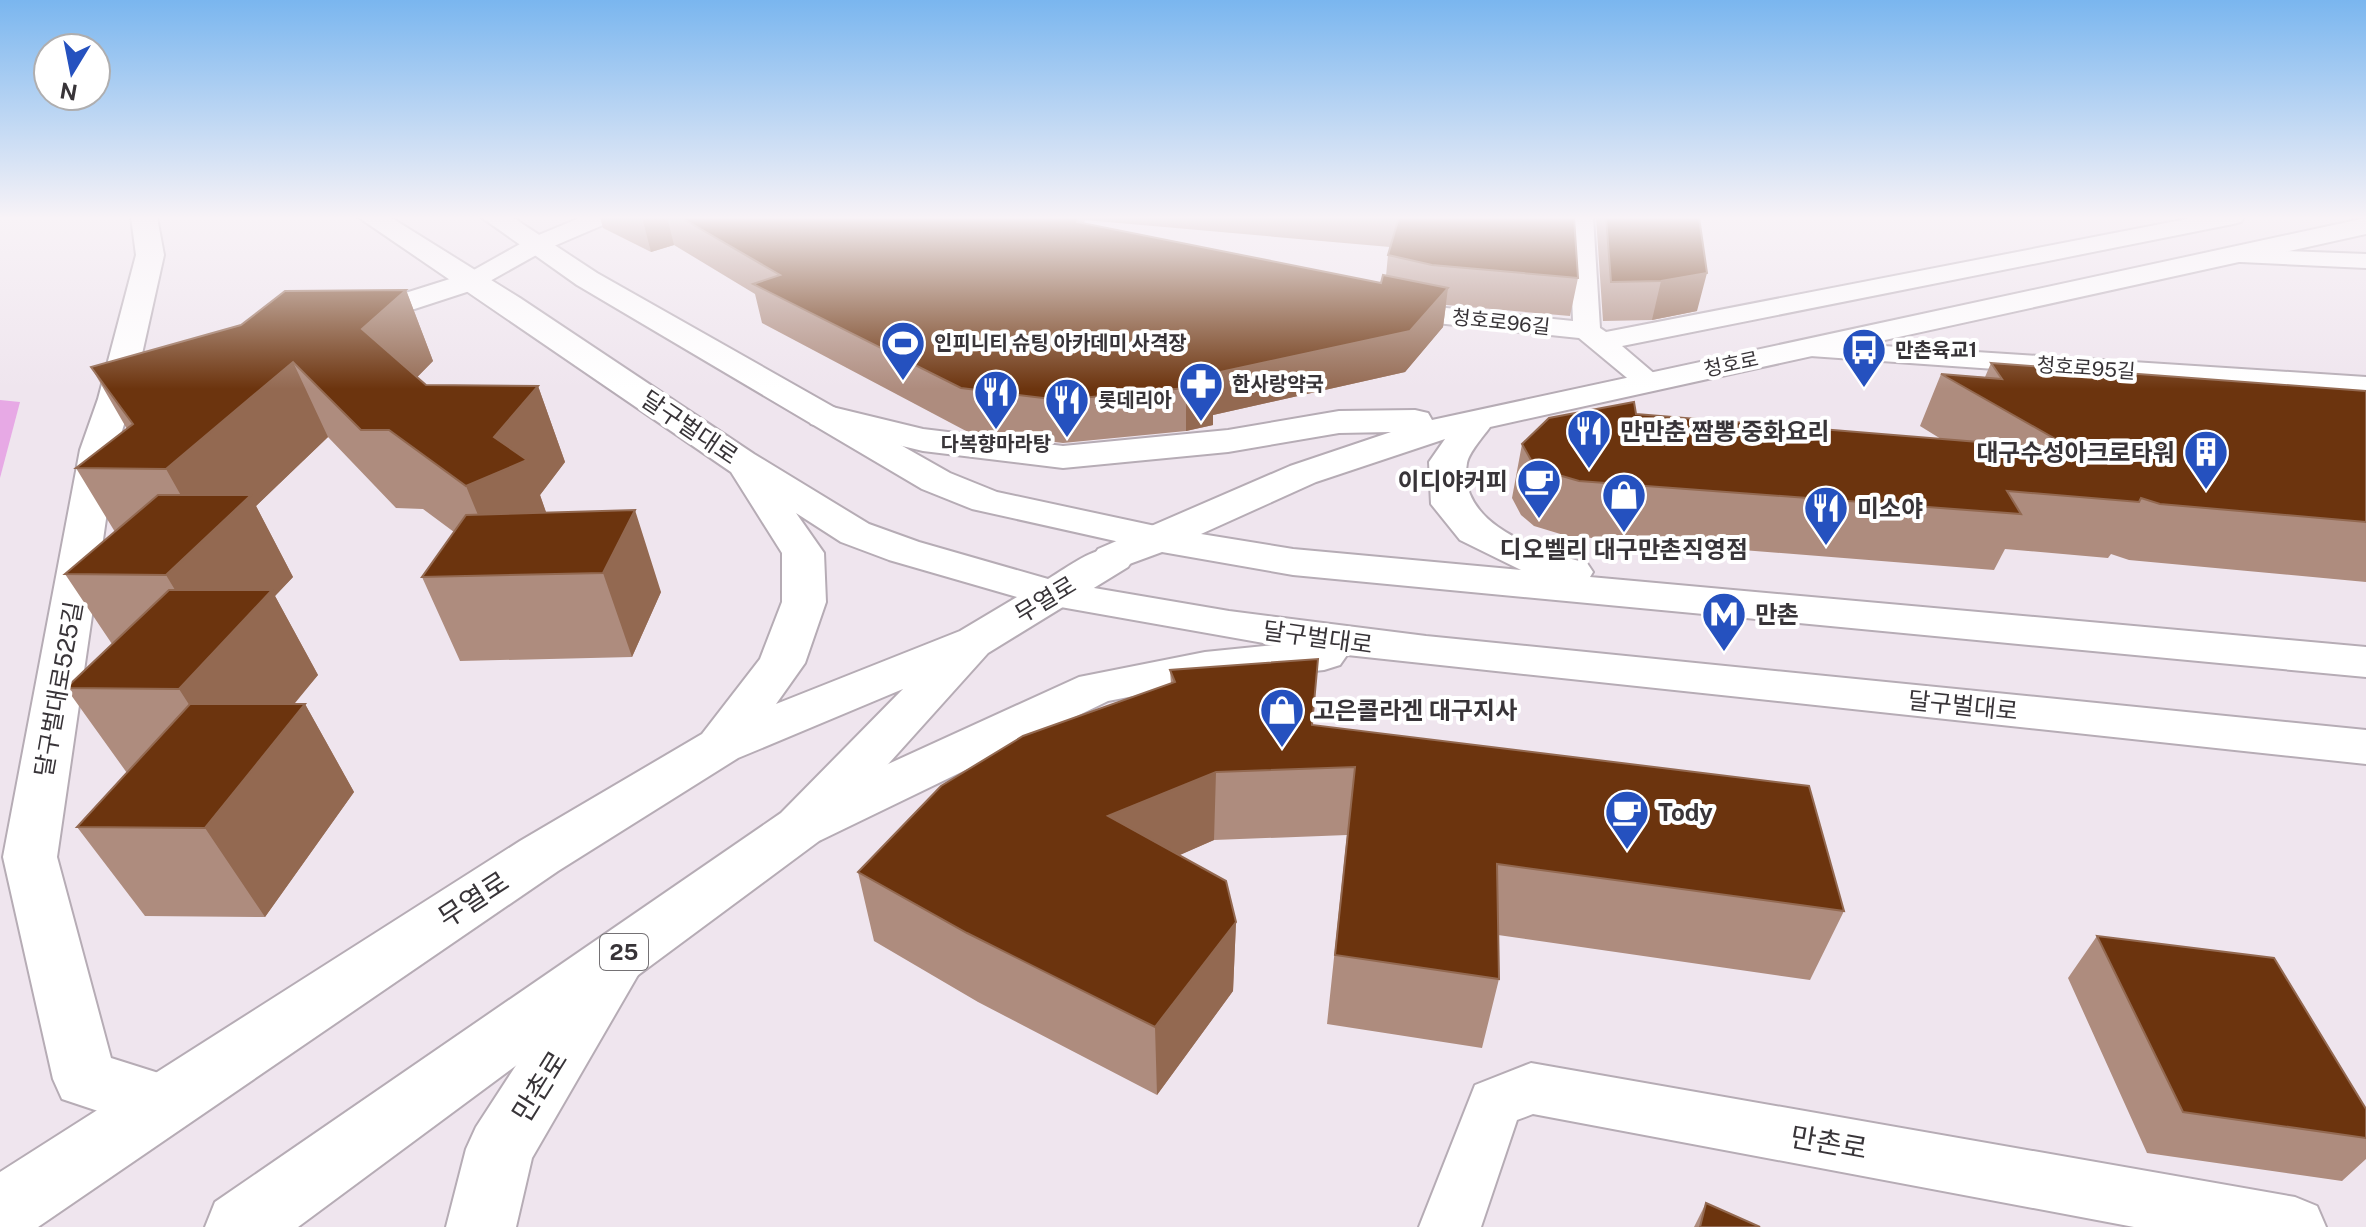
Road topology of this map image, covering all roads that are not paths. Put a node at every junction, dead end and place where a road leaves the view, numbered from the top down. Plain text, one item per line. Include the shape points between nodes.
1 (147, 274) edge
2 (461, 274) edge
3 (484, 274) edge
4 (580, 274) edge
5 (1587, 274) edge
6 (1926, 274) edge
7 (2146, 274) edge
8 (472, 281) junction
9 (1366, 301) edge
10 (328, 328) edge
11 (1593, 336) junction
12 (1806, 349) junction
13 (1648, 381) junction
14 (2366, 386) edge
15 (824, 416) junction
16 (1477, 419) junction
17 (741, 462) junction
18 (1160, 539) junction
19 (1113, 558) joint
20 (1053, 594) junction
21 (1687, 599) junction
22 (976, 641) junction
23 (1426, 651) junction
24 (2366, 662) edge
25 (720, 746) junction
26 (2366, 747) edge
27 (800, 827) junction
28 (620, 954) junction
29 (164, 1103) junction
30 (0, 1212) edge
31 (240, 1227) edge
32 (481, 1227) edge
33 (1450, 1227) edge
34 (2295, 1227) edge

1 - 29 main road, 달구벌대로525길 via 129,394 98,450 30,857 85,1079
2 - 8 main road, 달구벌대로
3 - 8 street
4 - 15 main road
5 - 11 street
6 - 11 street, 청호로96길
7 - 12 main road, 청호로
8 - 10 main road
8 - 17 main road, 달구벌대로
9 - 11 street, 청호로96길
11 - 13 street
12 - 13 main road, 청호로
12 - 14 street, 청호로95길
13 - 16 main road, 청호로
15 - 16 main road via 923,440 1063,457 1228,441 1339,422
15 - 18 main road via 936,481 986,501
16 - 18 main road, 청호로 via 1303,474
16 - 21 main road via 1448,462 1451,504 1474,531 1543,565
17 - 20 main road, 달구벌대로 via 855,533
17 - 25 main road via 803,553 804,602 782,663
18 - 19 main road, 청호로
18 - 21 main road via 1293,562
19 - 20 main road, 무열로 / 25
20 - 22 main road, 무열로 / 25
20 - 23 main road, 달구벌대로 via 1229,625
21 - 24 main road
22 - 25 main road, 무열로
22 - 27 main road, 무열로 / 25
23 - 26 main road, 달구벌대로
23 - 27 main road via 1205,667 1096,688
25 - 29 main road, 무열로 via 539,856
27 - 28 main road, 무열로 / 25
28 - 31 main road, 무열로 / 25
28 - 32 main road, 만촌로 via 500,1149
29 - 30 main road, 무열로
33 - 34 street, 만촌로 via 1495,1103 1531,1088

